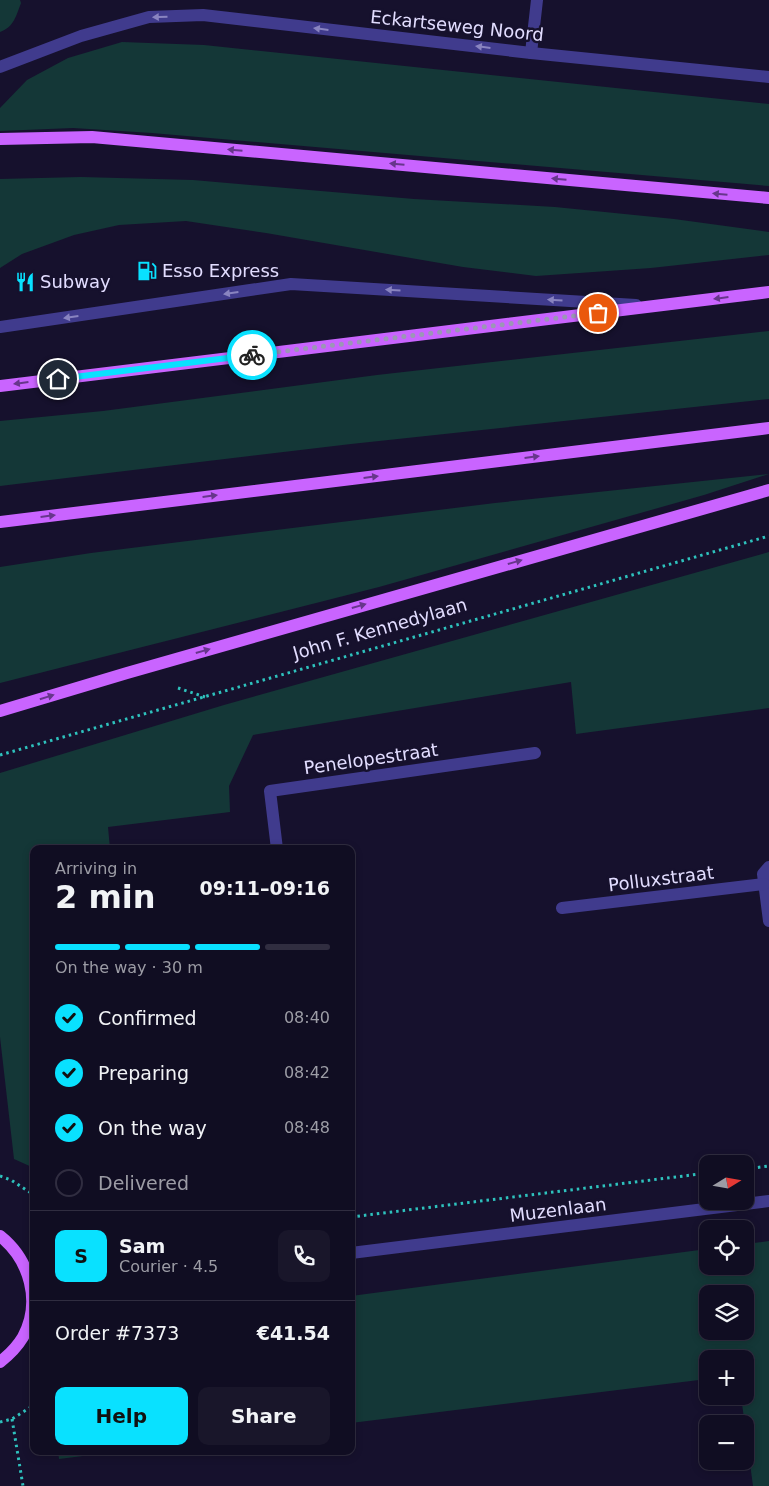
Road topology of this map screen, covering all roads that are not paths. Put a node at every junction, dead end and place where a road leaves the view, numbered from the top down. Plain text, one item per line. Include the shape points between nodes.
1 (537, 0) edge
2 (531, 52) junction
3 (0, 67) edge
4 (769, 77) edge
5 (0, 139) edge
6 (769, 198) edge
7 (769, 292) edge
8 (656, 306) junction
9 (0, 327) edge
10 (0, 386) edge
11 (769, 428) edge
12 (769, 490) edge
13 (0, 522) edge
14 (0, 711) edge
15 (535, 753) dead end
16 (277, 845) edge
17 (769, 867) edge
18 (764, 884) junction
19 (562, 908) dead end
20 (769, 922) edge
21 (769, 1201) edge
22 (0, 1236) edge
23 (355, 1253) edge
24 (29, 1264) edge
25 (30, 1282) edge
26 (30, 1324) edge
27 (0, 1362) edge

1 - 2 street
2 -> 3 street, Eckartseweg Noord via 203,15 149,17 81,36
2 - 4 street, Eckartseweg Noord
6 -> 5 main road via 92,137
7 -> 8 main road
8 -> 9 street via 292,284
8 -> 10 main road
13 -> 11 main road
14 -> 12 main road
15 - 16 street, Penelopestraat via 270,791
17 - 18 street via 763,874
18 - 19 street, Polluxstraat
18 - 20 street
21 - 23 street, Muzenlaan
22 - 24 main road
24 - 25 main road
26 - 27 main road via 12,1352

